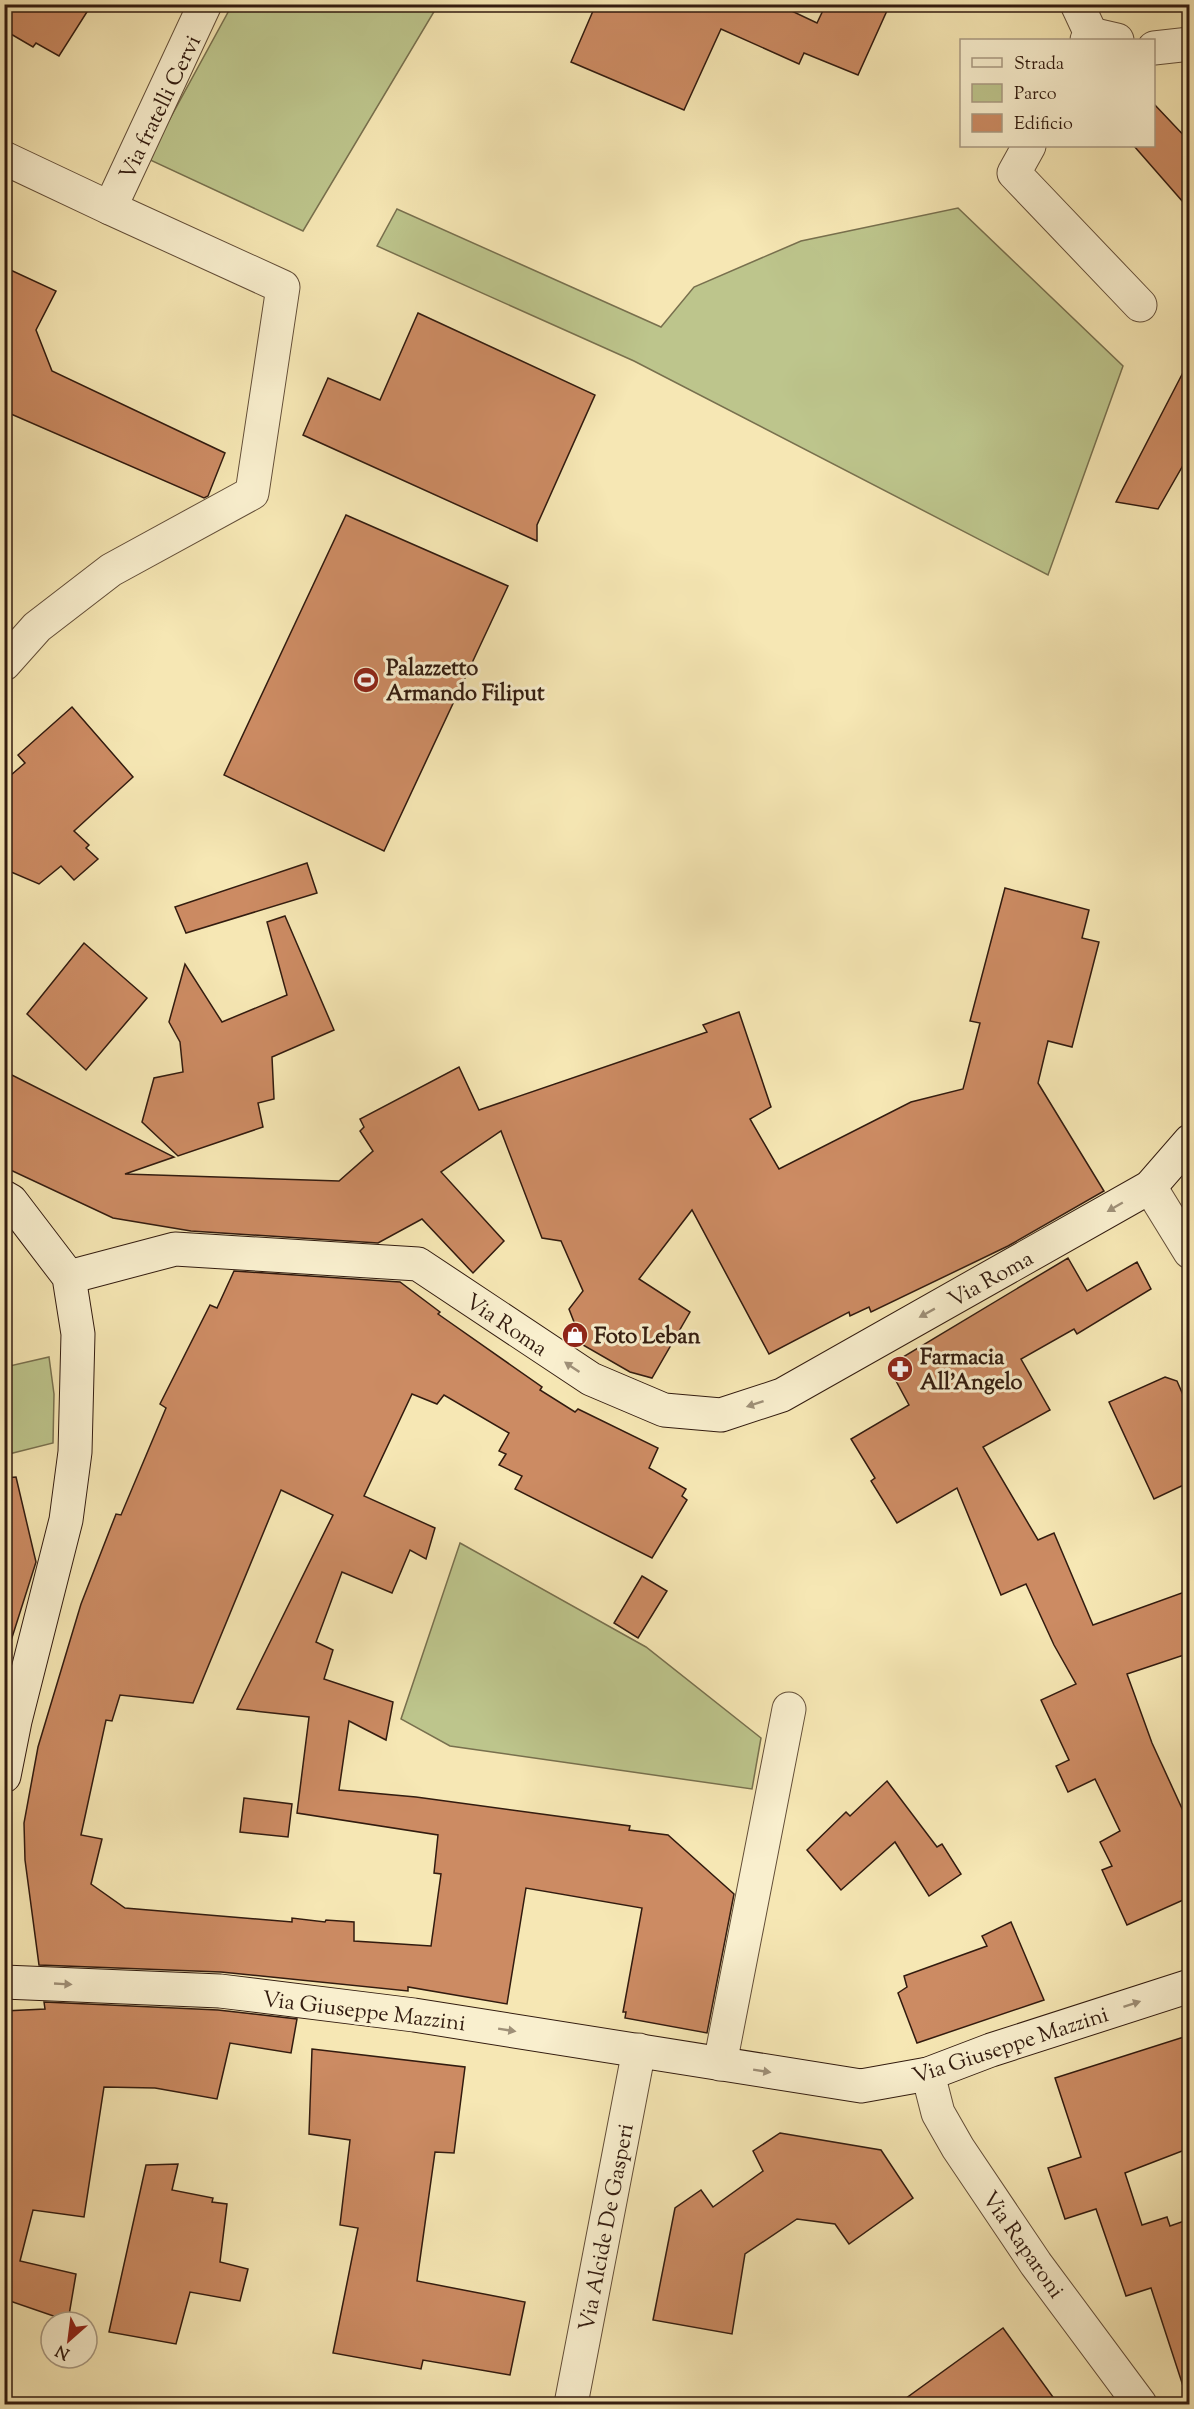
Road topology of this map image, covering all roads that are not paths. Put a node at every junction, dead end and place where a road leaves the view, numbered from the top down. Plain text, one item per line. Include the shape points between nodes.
1 (1077, 4) edge
2 (207, 5) edge
3 (1098, 38) edge
4 (1190, 44) edge
5 (1155, 48) edge
6 (1028, 147) edge
7 (4, 158) edge
8 (110, 208) junction
9 (1140, 305) dead end
10 (4, 664) edge
11 (1190, 1141) edge
12 (1150, 1187) junction
13 (4, 1197) edge
14 (1190, 1252) edge
15 (69, 1277) junction
16 (789, 1709) dead end
17 (10, 1724) edge
18 (4, 1776) edge
19 (4, 1982) edge
20 (1190, 1986) edge
21 (639, 2050) junction
22 (720, 2064) junction
23 (928, 2074) junction
24 (571, 2404) edge
25 (1140, 2404) edge

1 - 3 street
2 - 8 street, Via fratelli Cervi
4 - 5 street
6 - 9 street via 1014,173
7 - 8 street, Via fratelli Cervi
8 - 10 street, Via fratelli Cervi via 283,287 252,493 111,570 37,627
11 - 12 street, Via Roma
12 - 14 street
12 -> 15 street, Via Roma via 782,1395 721,1414 664,1410 591,1380 418,1264 176,1249
13 - 15 street
15 - 17 street via 78,1334 75,1452 66,1520
16 - 22 street
17 - 18 street
19 -> 21 street, Via Giuseppe Mazzini via 220,1991 414,2015
23 -> 20 street, Via Giuseppe Mazzini
21 - 22 street, Via Giuseppe Mazzini
21 - 24 street, Via Alcide De Gasperi
22 -> 23 street, Via Giuseppe Mazzini via 861,2086
23 - 25 street, Via Raparoni via 938,2113 958,2148 1036,2264

